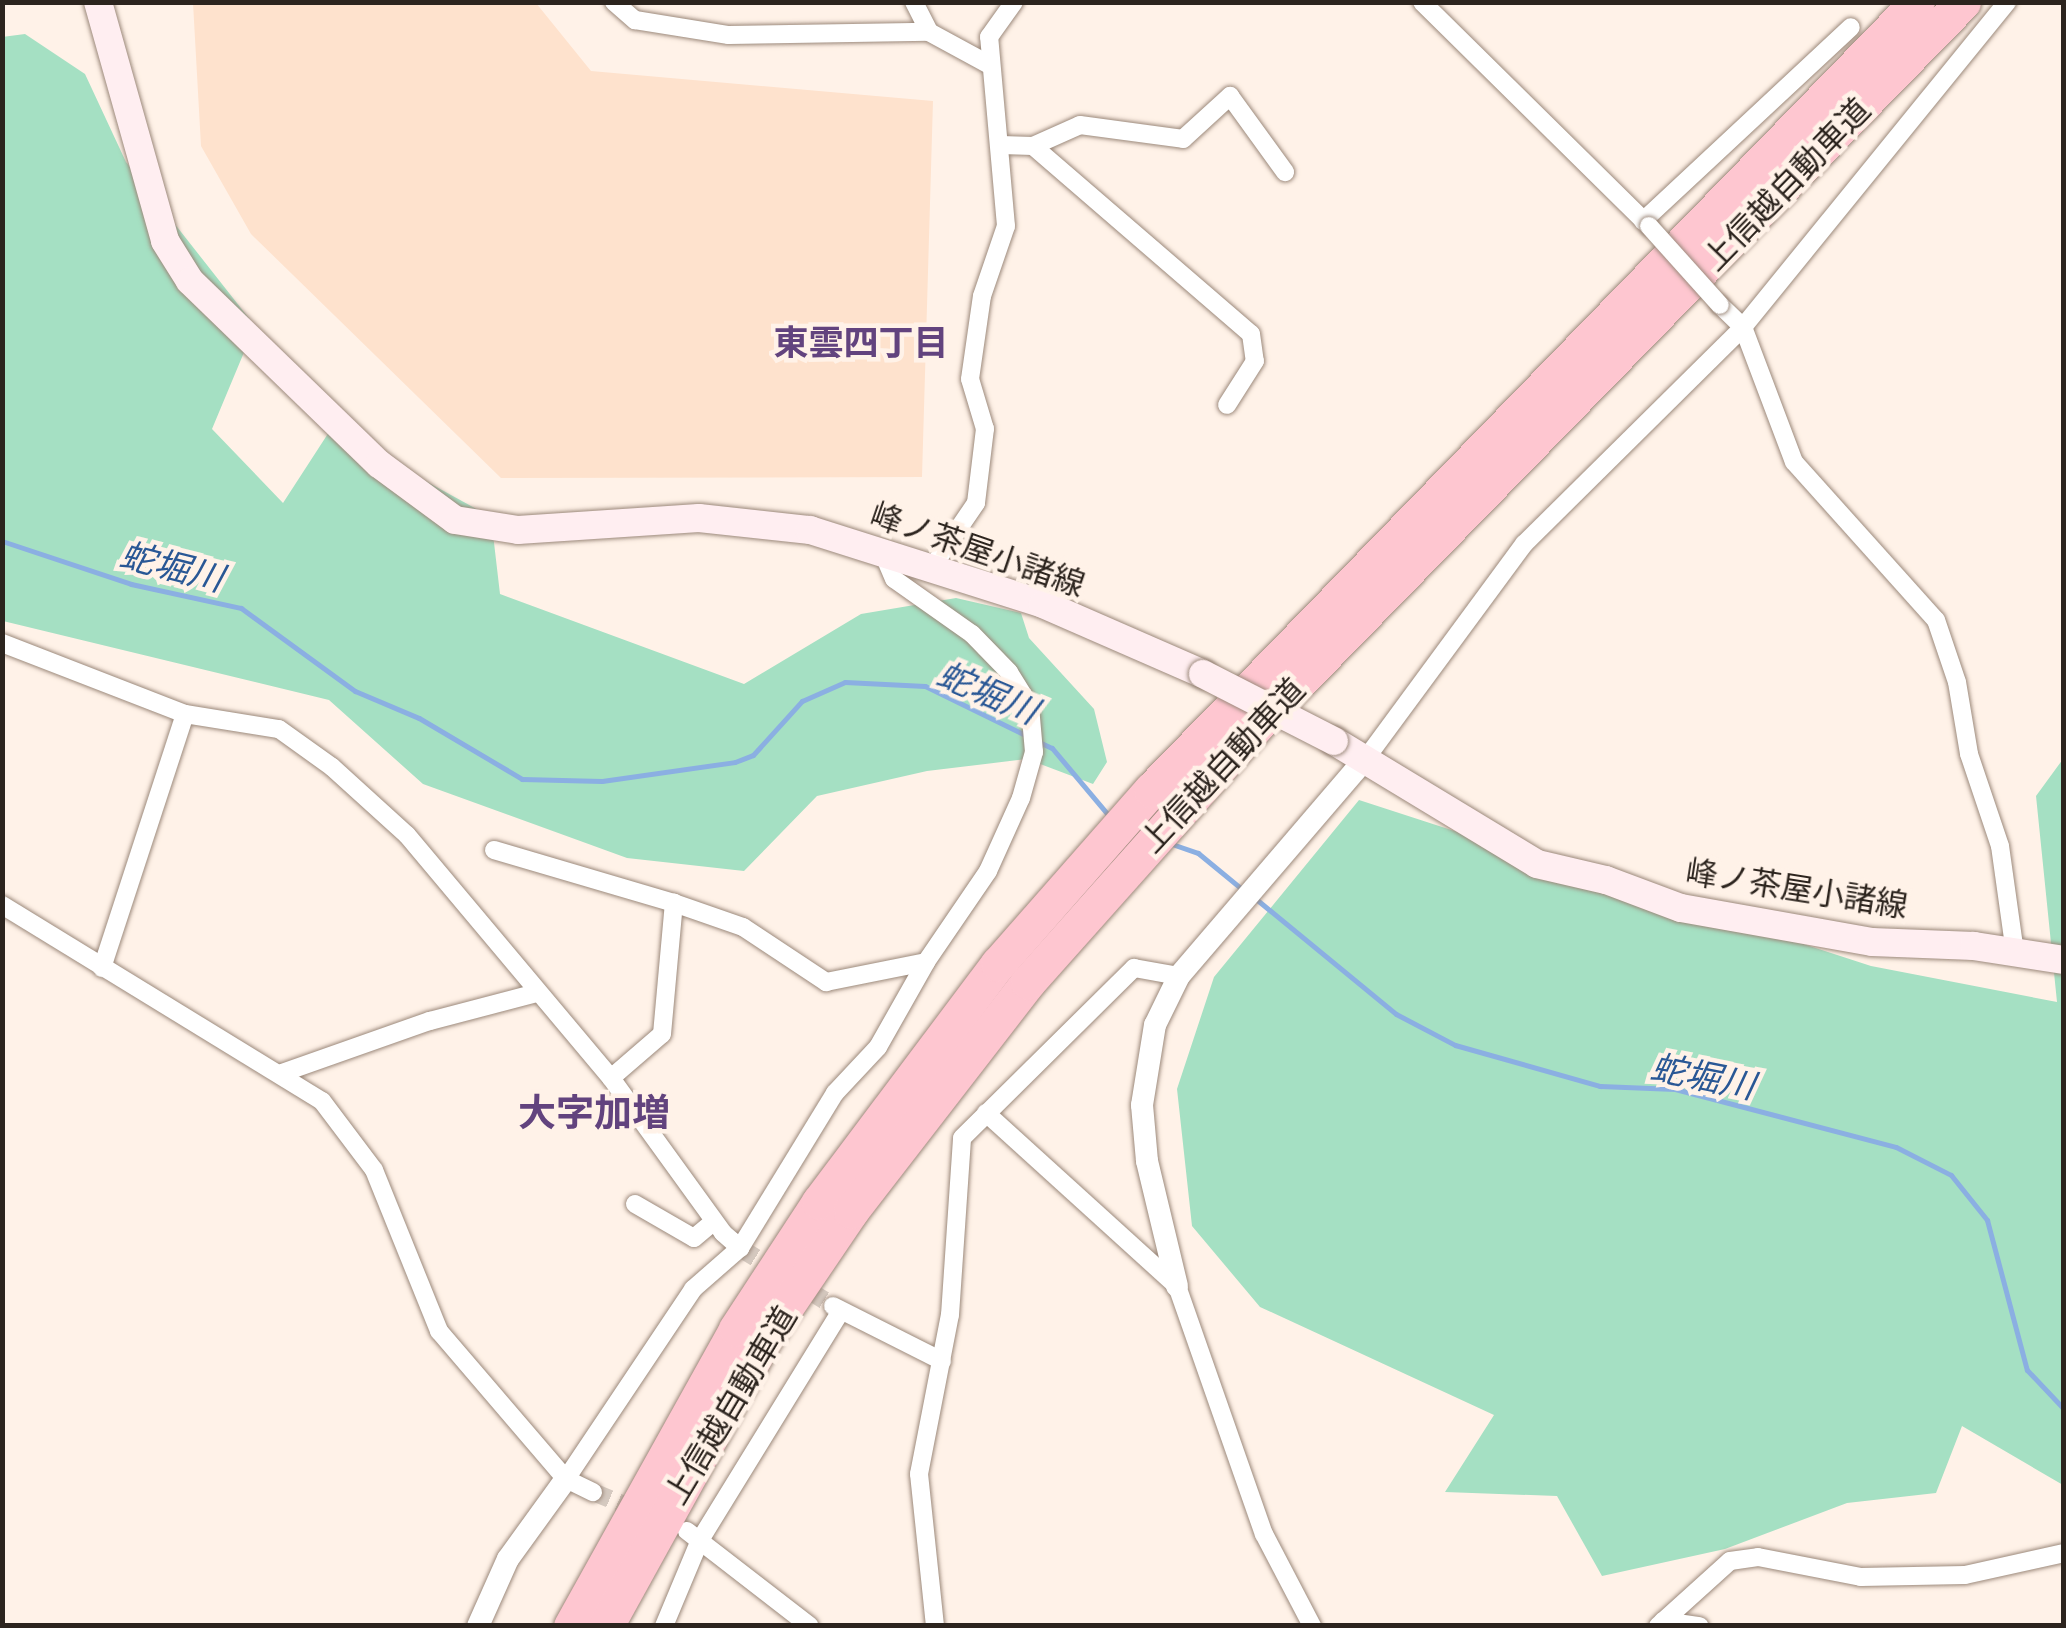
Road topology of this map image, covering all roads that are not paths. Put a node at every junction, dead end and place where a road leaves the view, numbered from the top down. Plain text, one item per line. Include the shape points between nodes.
1 (98, 2) edge
2 (614, 2) edge
3 (914, 2) edge
4 (1014, 2) edge
5 (1422, 2) edge
6 (1917, 2) edge
7 (1963, 2) edge
8 (2007, 2) edge
9 (1851, 26) dead end
10 (929, 32) junction
11 (988, 64) junction
12 (1001, 145) junction
13 (1033, 146) junction
14 (1285, 172) dead end
15 (1646, 223) junction
16 (1743, 326) junction
17 (1227, 405) dead end
18 (883, 552) junction
19 (930, 570) junction
20 (2, 643) edge
21 (185, 714) junction
22 (1367, 757) junction
23 (1164, 800) junction
24 (494, 850) dead end
25 (1111, 859) junction
26 (674, 903) junction
27 (2, 905) edge
28 (2015, 953) junction
29 (2064, 960) edge
30 (926, 962) junction
31 (102, 968) junction
32 (1179, 976) junction
33 (536, 993) junction
34 (282, 1073) junction
35 (612, 1078) junction
36 (986, 1113) junction
37 (634, 1204) dead end
38 (714, 1221) junction
39 (740, 1248) junction
40 (1177, 1286) junction
41 (942, 1361) junction
42 (566, 1479) junction
43 (593, 1492) tunnel mouth
44 (694, 1535) junction
45 (2064, 1553) edge
46 (1660, 1623) edge
47 (478, 1626) edge
48 (572, 1626) edge
49 (606, 1626) edge
50 (664, 1626) edge
51 (810, 1626) edge
52 (934, 1626) edge
53 (1312, 1626) edge
54 (1700, 1626) edge

1 - 18 main road, 峰ノ茶屋小諸線 via 165,241 190,280 418,497 455,520 487,528 754,521
2 - 10 street via 635,20 728,35
3 - 10 street
4 - 11 street via 989,37
5 - 15 street
6 - 23 highway, 上信越自動車道
7 - 23 highway, 上信越自動車道
8 - 16 street
9 - 15 street
10 - 11 street
11 - 12 street
12 - 13 street
12 - 19 street via 1006,226 982,296 970,379 986,429 976,503
13 - 14 street via 1080,125 1183,139 1230,96
13 - 17 street via 1250,334 1254,362
15 - 16 street, bridge
16 - 22 street via 1524,544
16 - 28 street via 1794,462 1936,620 1957,682 1968,754 2000,846
18 - 19 main road, 峰ノ茶屋小諸線
18 - 30 street via 894,580 972,634 1030,706 1034,752 1020,798 988,871
19 - 22 main road, 峰ノ茶屋小諸線, bridge via 1044,604
20 - 21 street
21 - 31 street
21 - 33 street via 279,730 332,767 407,835
22 - 28 main road, 峰ノ茶屋小諸線 via 1537,864 1681,908 1872,942
22 - 32 street
23 - 25 highway, 上信越自動車道
24 - 26 street
25 - 48 highway, 上信越自動車道 via 998,964 819,1202 718,1360
25 - 49 highway, 上信越自動車道 via 766,1338
26 - 30 street via 743,928 826,982
26 - 35 street via 662,1034
27 - 31 street
28 - 29 main road, 峰ノ茶屋小諸線
30 - 39 street via 878,1048 835,1093
31 - 34 street
32 - 36 street via 1134,968
32 - 40 street via 1155,1025 1142,1105 1147,1161
33 - 34 street
33 - 35 street
34 - 42 street via 322,1100 361,1149 439,1331
35 - 38 street
36 - 40 street
36 - 41 street via 962,1138
37 - 38 street via 694,1238
38 - 39 street
39 - 42 street via 694,1289
40 - 53 street via 1264,1534
41 - 44 street via 836,1309
41 - 52 street via 919,1474
42 - 43 street
42 - 47 street via 508,1559
44 - 50 street
44 - 51 street
45 - 46 street via 1965,1575 1861,1577 1758,1557 1730,1562
46 - 54 street

